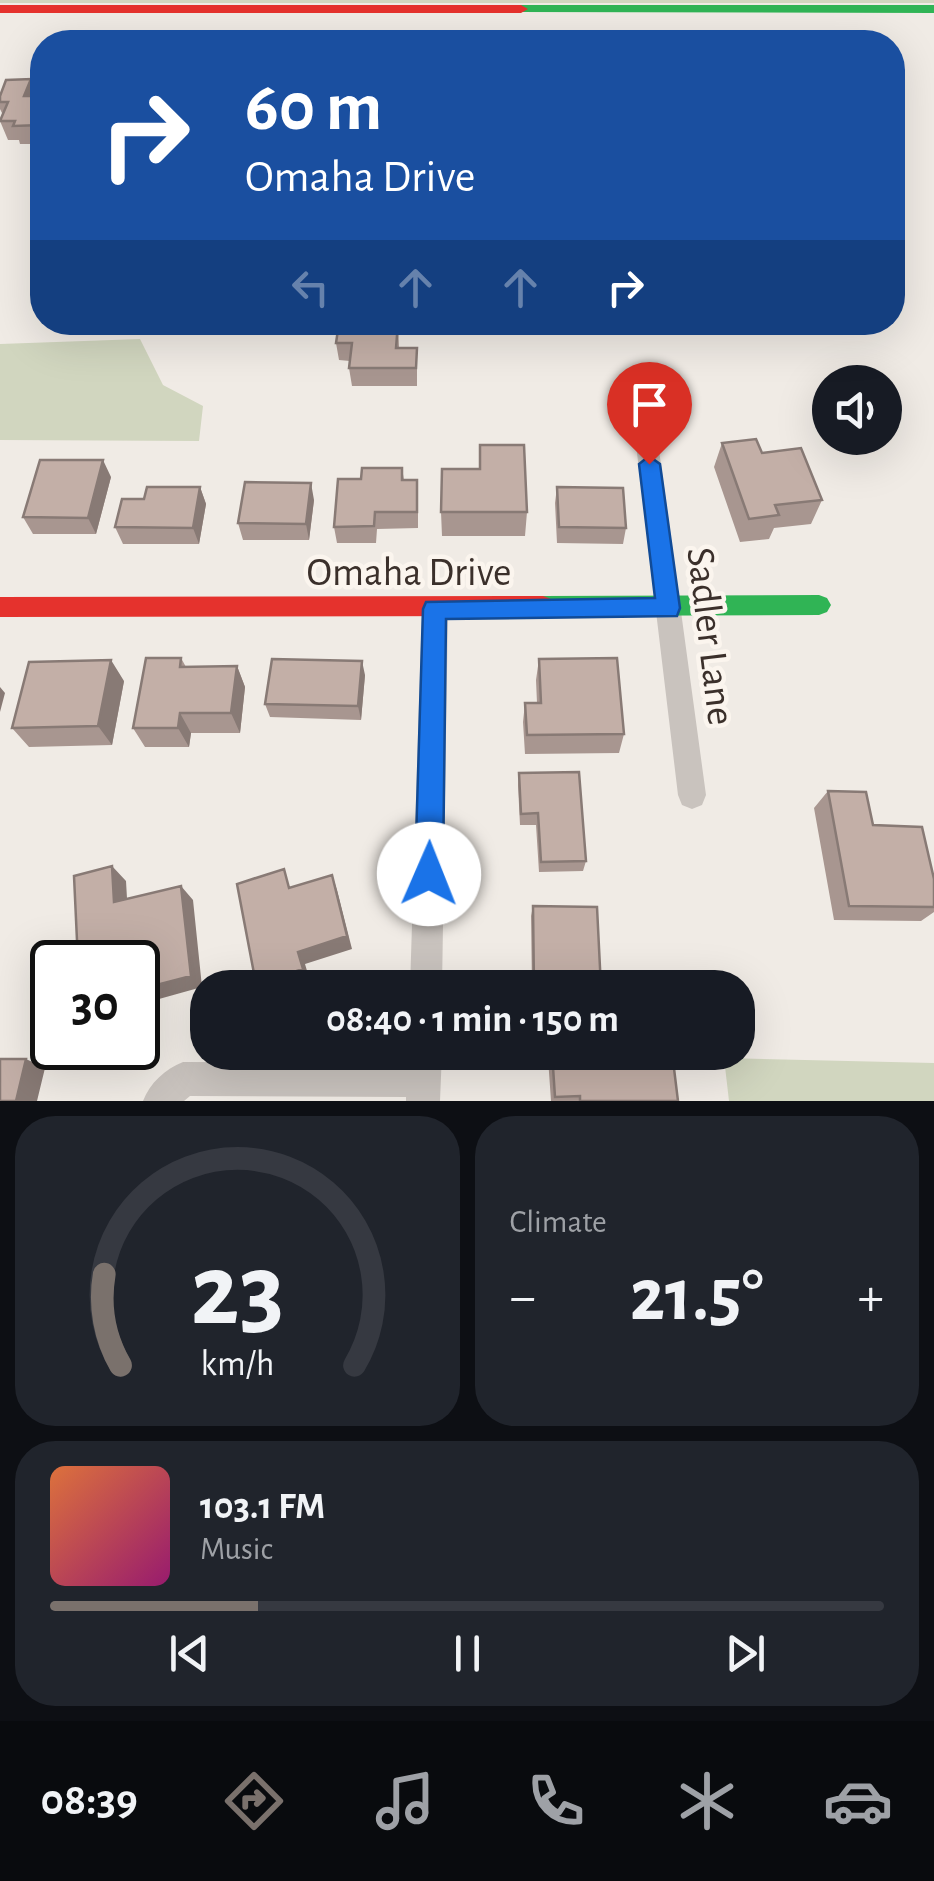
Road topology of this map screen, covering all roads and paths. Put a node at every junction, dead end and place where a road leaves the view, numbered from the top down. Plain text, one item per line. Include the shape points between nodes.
1 (0, 9) edge
2 (934, 9) edge
3 (644, 428) dead end
4 (0, 606) edge
5 (819, 606) dead end
6 (668, 608) junction
7 (435, 609) junction
8 (692, 795) dead end
9 (426, 970) edge
10 (424, 1078) edge
11 (160, 1101) edge

1 - 2 street
3 - 6 street, Sadler Lane
4 - 7 street, Omaha Drive
5 - 6 street, Omaha Drive
6 - 7 street, Omaha Drive
6 - 8 street, Sadler Lane
7 - 9 street
10 - 11 street via 183,1078

